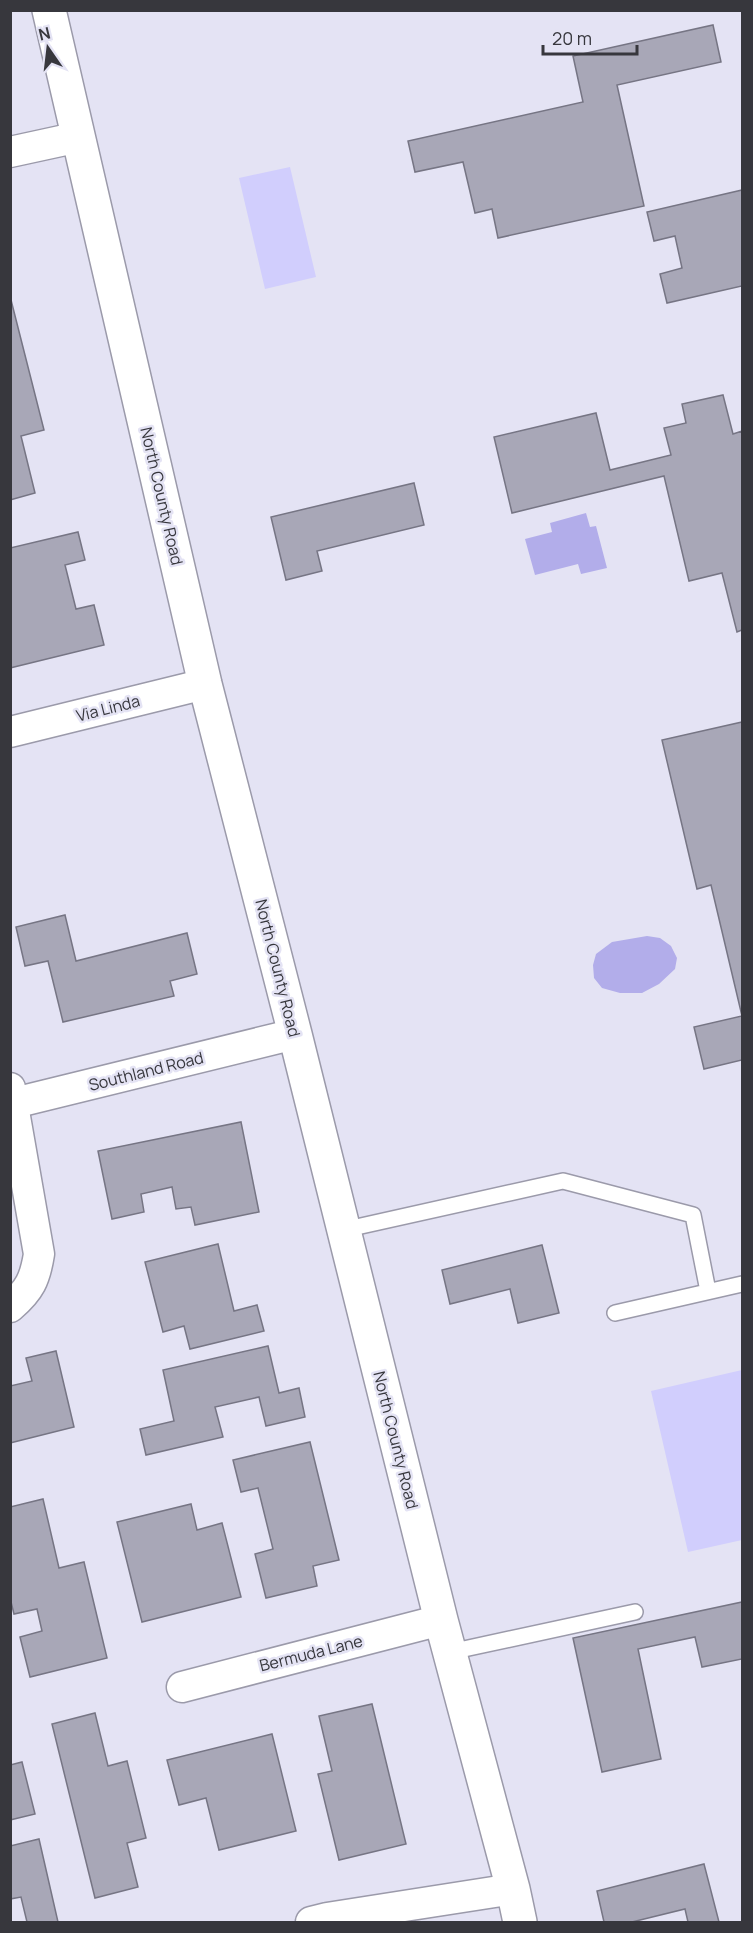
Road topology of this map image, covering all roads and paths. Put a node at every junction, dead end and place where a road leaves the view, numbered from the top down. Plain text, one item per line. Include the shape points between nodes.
1 (49, 10) edge
2 (79, 137) junction
3 (10, 152) edge
4 (205, 684) junction
5 (10, 732) edge
6 (294, 1034) junction
7 (12, 1096) edge
8 (343, 1230) junction
9 (742, 1284) edge
10 (708, 1291) junction
11 (10, 1308) edge
12 (615, 1313) dead end
13 (635, 1612) dead end
14 (441, 1620) junction
15 (450, 1652) junction
16 (182, 1687) dead end
17 (513, 1889) junction
18 (311, 1923) edge
19 (520, 1923) edge

1 - 2 street, North County Road
2 - 3 street
2 - 4 street, North County Road
4 - 5 street, Via Linda
4 - 6 street, North County Road
6 - 7 street, Southland Road
6 - 8 street, North County Road
7 - 11 street via 39,1254 36,1276 25,1295
8 - 10 lane via 564,1180 693,1215
8 - 14 street, North County Road
9 - 10 lane
10 - 12 lane
13 - 15 lane
14 - 15 street, North County Road
14 - 16 street, Bermuda Lane
15 - 17 street, North County Road
17 - 18 street
17 - 19 street, North County Road

